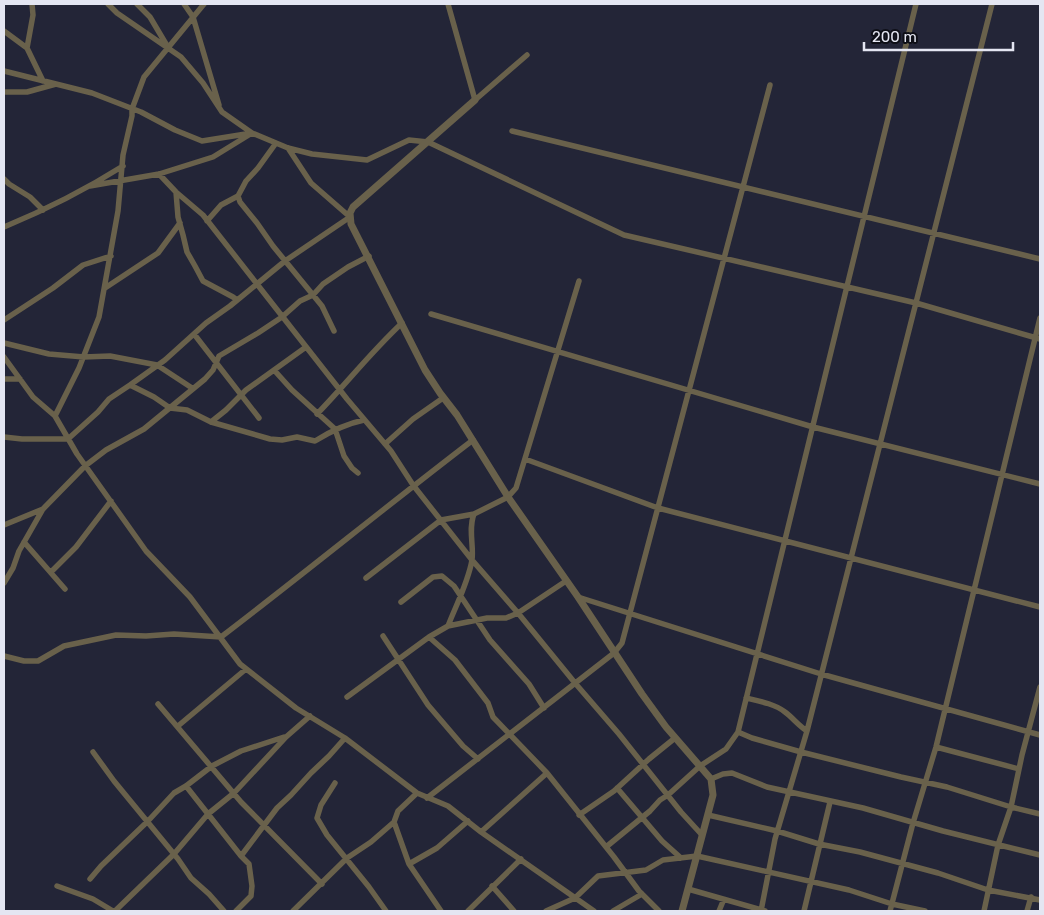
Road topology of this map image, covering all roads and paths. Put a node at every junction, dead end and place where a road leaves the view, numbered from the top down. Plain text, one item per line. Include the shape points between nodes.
1 (32, 4) edge
2 (108, 4) edge
3 (137, 4) edge
4 (184, 4) edge
5 (204, 4) edge
6 (448, 4) edge
7 (916, 4) edge
8 (992, 4) edge
9 (193, 17) junction
10 (4, 31) edge
11 (27, 48) junction
12 (168, 48) junction
13 (527, 55) dead end
14 (4, 71) edge
15 (43, 82) junction
16 (59, 84) junction
17 (770, 85) dead end
18 (4, 92) edge
19 (475, 100) junction
20 (132, 108) junction
21 (222, 112) junction
22 (512, 131) dead end
23 (252, 133) junction
24 (428, 142) junction
25 (276, 144) junction
26 (288, 148) junction
27 (123, 166) junction
28 (158, 174) junction
29 (4, 179) edge
30 (121, 180) junction
31 (6, 184) edge
32 (90, 186) junction
33 (743, 187) junction
34 (176, 192) junction
35 (238, 196) junction
36 (43, 210) junction
37 (864, 216) junction
38 (350, 217) junction
39 (207, 221) junction
40 (180, 223) junction
41 (4, 227) edge
42 (934, 233) junction
43 (111, 256) junction
44 (369, 256) junction
45 (724, 258) junction
46 (1040, 259) edge
47 (285, 261) junction
48 (579, 281) dead end
49 (256, 284) junction
50 (847, 287) junction
51 (105, 288) junction
52 (313, 295) junction
53 (237, 300) junction
54 (916, 303) junction
55 (431, 314) dead end
56 (282, 316) junction
57 (1040, 318) edge
58 (4, 320) edge
59 (402, 323) junction
60 (334, 331) dead end
61 (194, 334) junction
62 (1038, 338) edge
63 (4, 343) edge
64 (306, 347) junction
65 (558, 352) junction
66 (4, 357) edge
67 (84, 357) junction
68 (216, 363) junction
69 (157, 365) junction
70 (274, 370) junction
71 (4, 379) edge
72 (20, 379) junction
73 (130, 386) junction
74 (192, 388) junction
75 (340, 390) junction
76 (689, 390) junction
77 (241, 395) junction
78 (443, 398) junction
79 (170, 408) junction
80 (317, 414) junction
81 (55, 416) junction
82 (259, 418) dead end
83 (364, 420) junction
84 (211, 422) junction
85 (812, 426) junction
86 (335, 429) junction
87 (4, 437) edge
88 (68, 439) junction
89 (473, 440) junction
90 (385, 444) junction
91 (880, 444) junction
92 (525, 459) junction
93 (85, 466) junction
94 (358, 473) dead end
95 (1002, 474) junction
96 (1040, 484) edge
97 (413, 486) junction
98 (508, 497) junction
99 (111, 501) junction
100 (658, 508) junction
101 (43, 509) junction
102 (474, 514) junction
103 (441, 520) junction
104 (4, 525) edge
105 (785, 540) junction
106 (24, 542) junction
107 (851, 558) junction
108 (472, 560) junction
109 (51, 572) junction
110 (366, 578) dead end
111 (566, 581) junction
112 (4, 583) edge
113 (65, 588) dead end
114 (974, 590) junction
115 (459, 596) junction
116 (578, 597) junction
117 (401, 602) dead end
118 (1040, 607) edge
119 (518, 613) junction
120 (630, 614) junction
121 (476, 620) junction
122 (448, 626) junction
123 (383, 636) dead end
124 (221, 637) junction
125 (429, 637) junction
126 (614, 653) junction
127 (757, 654) junction
128 (4, 656) edge
129 (398, 659) junction
130 (246, 669) junction
131 (821, 674) junction
132 (574, 683) junction
133 (1040, 687) edge
134 (347, 697) dead end
135 (746, 698) junction
136 (158, 704) dead end
137 (544, 708) junction
138 (945, 709) junction
139 (310, 716) junction
140 (178, 726) junction
141 (807, 731) junction
142 (1028, 731) junction
143 (738, 732) junction
144 (510, 734) junction
145 (1040, 734) edge
146 (286, 737) junction
147 (345, 738) junction
148 (675, 738) junction
149 (936, 747) junction
150 (93, 752) dead end
151 (801, 752) junction
152 (478, 759) junction
153 (644, 764) junction
154 (212, 766) junction
155 (700, 766) junction
156 (1019, 769) junction
157 (547, 773) junction
158 (711, 779) junction
159 (925, 782) junction
160 (335, 783) dead end
161 (186, 786) junction
162 (617, 788) junction
163 (789, 792) junction
164 (234, 793) junction
165 (417, 793) junction
166 (668, 795) junction
167 (427, 798) junction
168 (830, 802) junction
169 (1011, 807) junction
170 (208, 814) junction
171 (1040, 814) edge
172 (579, 815) junction
173 (708, 815) junction
174 (642, 817) junction
175 (148, 821) junction
176 (468, 821) junction
177 (394, 822) junction
178 (913, 823) junction
179 (264, 826) junction
180 (777, 831) junction
181 (481, 832) junction
182 (702, 835) junction
183 (819, 844) junction
184 (998, 845) junction
185 (606, 847) junction
186 (174, 854) junction
187 (241, 856) junction
188 (697, 856) junction
189 (1040, 856) edge
190 (347, 858) junction
191 (681, 858) junction
192 (520, 859) junction
193 (409, 864) junction
194 (903, 864) junction
195 (769, 871) junction
196 (625, 872) junction
197 (90, 878) dead end
198 (811, 881) junction
199 (322, 884) junction
200 (57, 886) dead end
201 (492, 886) junction
202 (688, 889) junction
203 (988, 890) junction
204 (642, 894) junction
205 (1031, 897) junction
206 (575, 898) junction
207 (724, 899) junction
208 (1040, 900) edge
209 (892, 904) junction
210 (114, 911) edge
211 (224, 911) edge
212 (236, 911) edge
213 (293, 911) edge
214 (386, 911) edge
215 (441, 911) edge
216 (468, 911) edge
217 (514, 911) edge
218 (546, 911) edge
219 (594, 911) edge
220 (613, 911) edge
221 (659, 911) edge
222 (682, 911) edge
223 (719, 911) edge
224 (762, 911) edge
225 (804, 911) edge
226 (890, 911) edge
227 (925, 911) edge
228 (984, 911) edge
229 (1027, 911) edge

1 - 11 street
2 - 12 street
3 - 12 street via 150,17
4 - 9 street
5 - 9 street
6 - 19 street
7 - 37 street
8 - 42 street
9 - 12 street
9 - 21 street
10 - 11 street
11 - 15 street
12 - 20 street via 144,77
12 - 21 street via 187,64
13 - 19 street
14 - 15 street
15 - 16 street
16 - 18 street via 27,92
16 - 20 street
17 - 33 street
19 - 24 street
20 - 23 street via 202,141
20 - 27 street
21 - 23 street
22 - 33 street
23 - 25 street
23 - 28 street via 213,157
24 - 26 street via 409,140 367,160
24 - 38 street via 353,207
24 - 45 street via 624,235
25 - 26 street
25 - 35 street
26 - 38 street via 311,183
27 - 30 street
27 - 32 street
28 - 30 street
28 - 34 street
29 - 31 street
30 - 32 street
30 - 43 street
31 - 36 street
32 - 36 street
33 - 37 street
33 - 45 street
34 - 39 street
34 - 40 street
35 - 39 street via 221,205
35 - 47 street
36 - 41 street
37 - 42 street
37 - 50 street
38 - 44 street
38 - 47 street
39 - 49 street
40 - 51 street via 158,253
40 - 53 street via 187,252 203,281
42 - 46 street
42 - 54 street
43 - 51 street
43 - 58 street via 83,265
44 - 52 street via 323,284
44 - 59 street
45 - 50 street
45 - 76 street
47 - 49 street
47 - 52 street
48 - 65 street
49 - 53 street
49 - 56 street
50 - 54 street
50 - 85 street
51 - 67 street via 99,317
52 - 56 street
52 - 60 street
53 - 61 street
54 - 62 street
54 - 91 street
55 - 65 street
56 - 64 street
56 - 68 street via 219,356
57 - 62 street
59 - 75 street
59 - 78 street
61 - 68 street
61 - 69 street
62 - 95 street
63 - 67 street via 49,354
64 - 70 street
64 - 75 street
65 - 76 street
65 - 92 street
66 - 72 street
67 - 69 street via 110,356
67 - 81 street
68 - 74 street via 205,379
68 - 77 street
69 - 73 street
69 - 74 street
70 - 77 street
70 - 80 street
71 - 72 street
72 - 81 street via 33,397
73 - 79 street
73 - 88 street via 109,398
74 - 79 street
75 - 80 street
75 - 83 street
76 - 85 street
76 - 100 street
77 - 82 street
77 - 84 street
78 - 89 street
78 - 90 street
79 - 84 street via 187,410
79 - 93 street via 144,429
80 - 86 street
81 - 88 street
83 - 86 street
83 - 90 street
84 - 86 street via 282,440 297,437 315,441
85 - 91 street
85 - 105 street
86 - 94 street via 344,456
87 - 88 street
88 - 93 street
89 - 97 street
89 - 98 street
90 - 97 street
91 - 95 street
91 - 107 street
92 - 98 street via 516,488
92 - 100 street
93 - 99 street
93 - 101 street
95 - 96 street
95 - 114 street
97 - 103 street
97 - 124 street
98 - 102 street
98 - 111 street
99 - 109 street via 76,547
99 - 124 street via 146,550 190,597
100 - 105 street
100 - 120 street
101 - 104 street
101 - 106 street
102 - 103 street
102 - 108 street
103 - 108 street
103 - 110 street
105 - 107 street
105 - 127 street
106 - 109 street
106 - 112 street
107 - 114 street
107 - 131 street
108 - 115 street
108 - 119 street
109 - 113 street
111 - 116 street
111 - 119 street
114 - 118 street
114 - 138 street
115 - 117 street via 454,586 442,576 433,577
115 - 121 street
115 - 122 street
116 - 120 street
116 - 126 street
119 - 121 street via 506,618
119 - 132 street
120 - 126 street via 622,643
120 - 127 street
121 - 122 street
121 - 137 street via 529,684
122 - 125 street
123 - 129 street
124 - 128 street via 116,635 64,646 38,661
124 - 130 street
125 - 129 street
125 - 144 street via 461,667 488,703 493,716
126 - 132 street
126 - 148 street
127 - 131 street
127 - 135 street
129 - 134 street
129 - 152 street via 428,705
130 - 139 street
130 - 140 street
131 - 138 street
131 - 141 street
132 - 137 street
132 - 153 street
133 - 142 street
135 - 141 street via 785,711
135 - 143 street
136 - 140 street
137 - 144 street
138 - 142 street
138 - 149 street
139 - 146 street
139 - 147 street
140 - 154 street
141 - 151 street
142 - 145 street
142 - 156 street
143 - 151 street
143 - 155 street via 726,749
144 - 152 street
144 - 157 street
146 - 154 street via 241,751
146 - 164 street
147 - 165 street
147 - 179 street via 277,808
148 - 153 street
148 - 155 street
149 - 156 street
149 - 159 street
150 - 175 street
151 - 159 street
151 - 163 street
152 - 167 street
153 - 162 street
153 - 166 street
154 - 161 street
154 - 164 street
155 - 158 street
155 - 166 street
156 - 169 street
157 - 172 street
157 - 181 street
158 - 163 street via 732,773
158 - 173 street via 713,796
159 - 169 street
159 - 178 street
160 - 190 street via 321,806 318,818 327,835
161 - 170 street
161 - 175 street via 174,793
162 - 172 street
162 - 174 street
163 - 168 street
163 - 180 street
164 - 170 street
164 - 179 street
165 - 167 street
165 - 177 street via 398,810
166 - 174 street
166 - 182 street
167 - 176 street via 448,806
168 - 178 street
168 - 183 street
169 - 171 street
169 - 184 street
170 - 186 street
170 - 187 street
172 - 185 street
173 - 180 street
173 - 182 street
174 - 185 street
174 - 191 street
175 - 186 street
175 - 197 street
176 - 181 street
176 - 193 street via 437,848
177 - 190 street
177 - 193 street
178 - 184 street
178 - 194 street
179 - 187 street
179 - 199 street
180 - 183 street
180 - 195 street
181 - 192 street
182 - 188 street
183 - 194 street
183 - 198 street
184 - 189 street
184 - 203 street
185 - 196 street
186 - 210 street
186 - 211 street via 191,878
187 - 212 street via 249,864 252,896
188 - 191 street
188 - 195 street
188 - 202 street
190 - 199 street
190 - 214 street
191 - 196 street via 663,860 646,870
192 - 201 street
192 - 206 street
193 - 215 street
194 - 203 street
194 - 209 street
195 - 198 street
195 - 224 street
196 - 204 street
196 - 206 street via 598,876
198 - 209 street
198 - 225 street
199 - 213 street
200 - 210 street via 93,899
201 - 216 street
201 - 217 street
202 - 207 street
202 - 222 street
203 - 205 street
203 - 228 street
204 - 220 street
204 - 221 street
205 - 208 street
205 - 229 street
206 - 218 street
206 - 219 street
207 - 223 street
207 - 224 street
209 - 226 street
209 - 227 street

